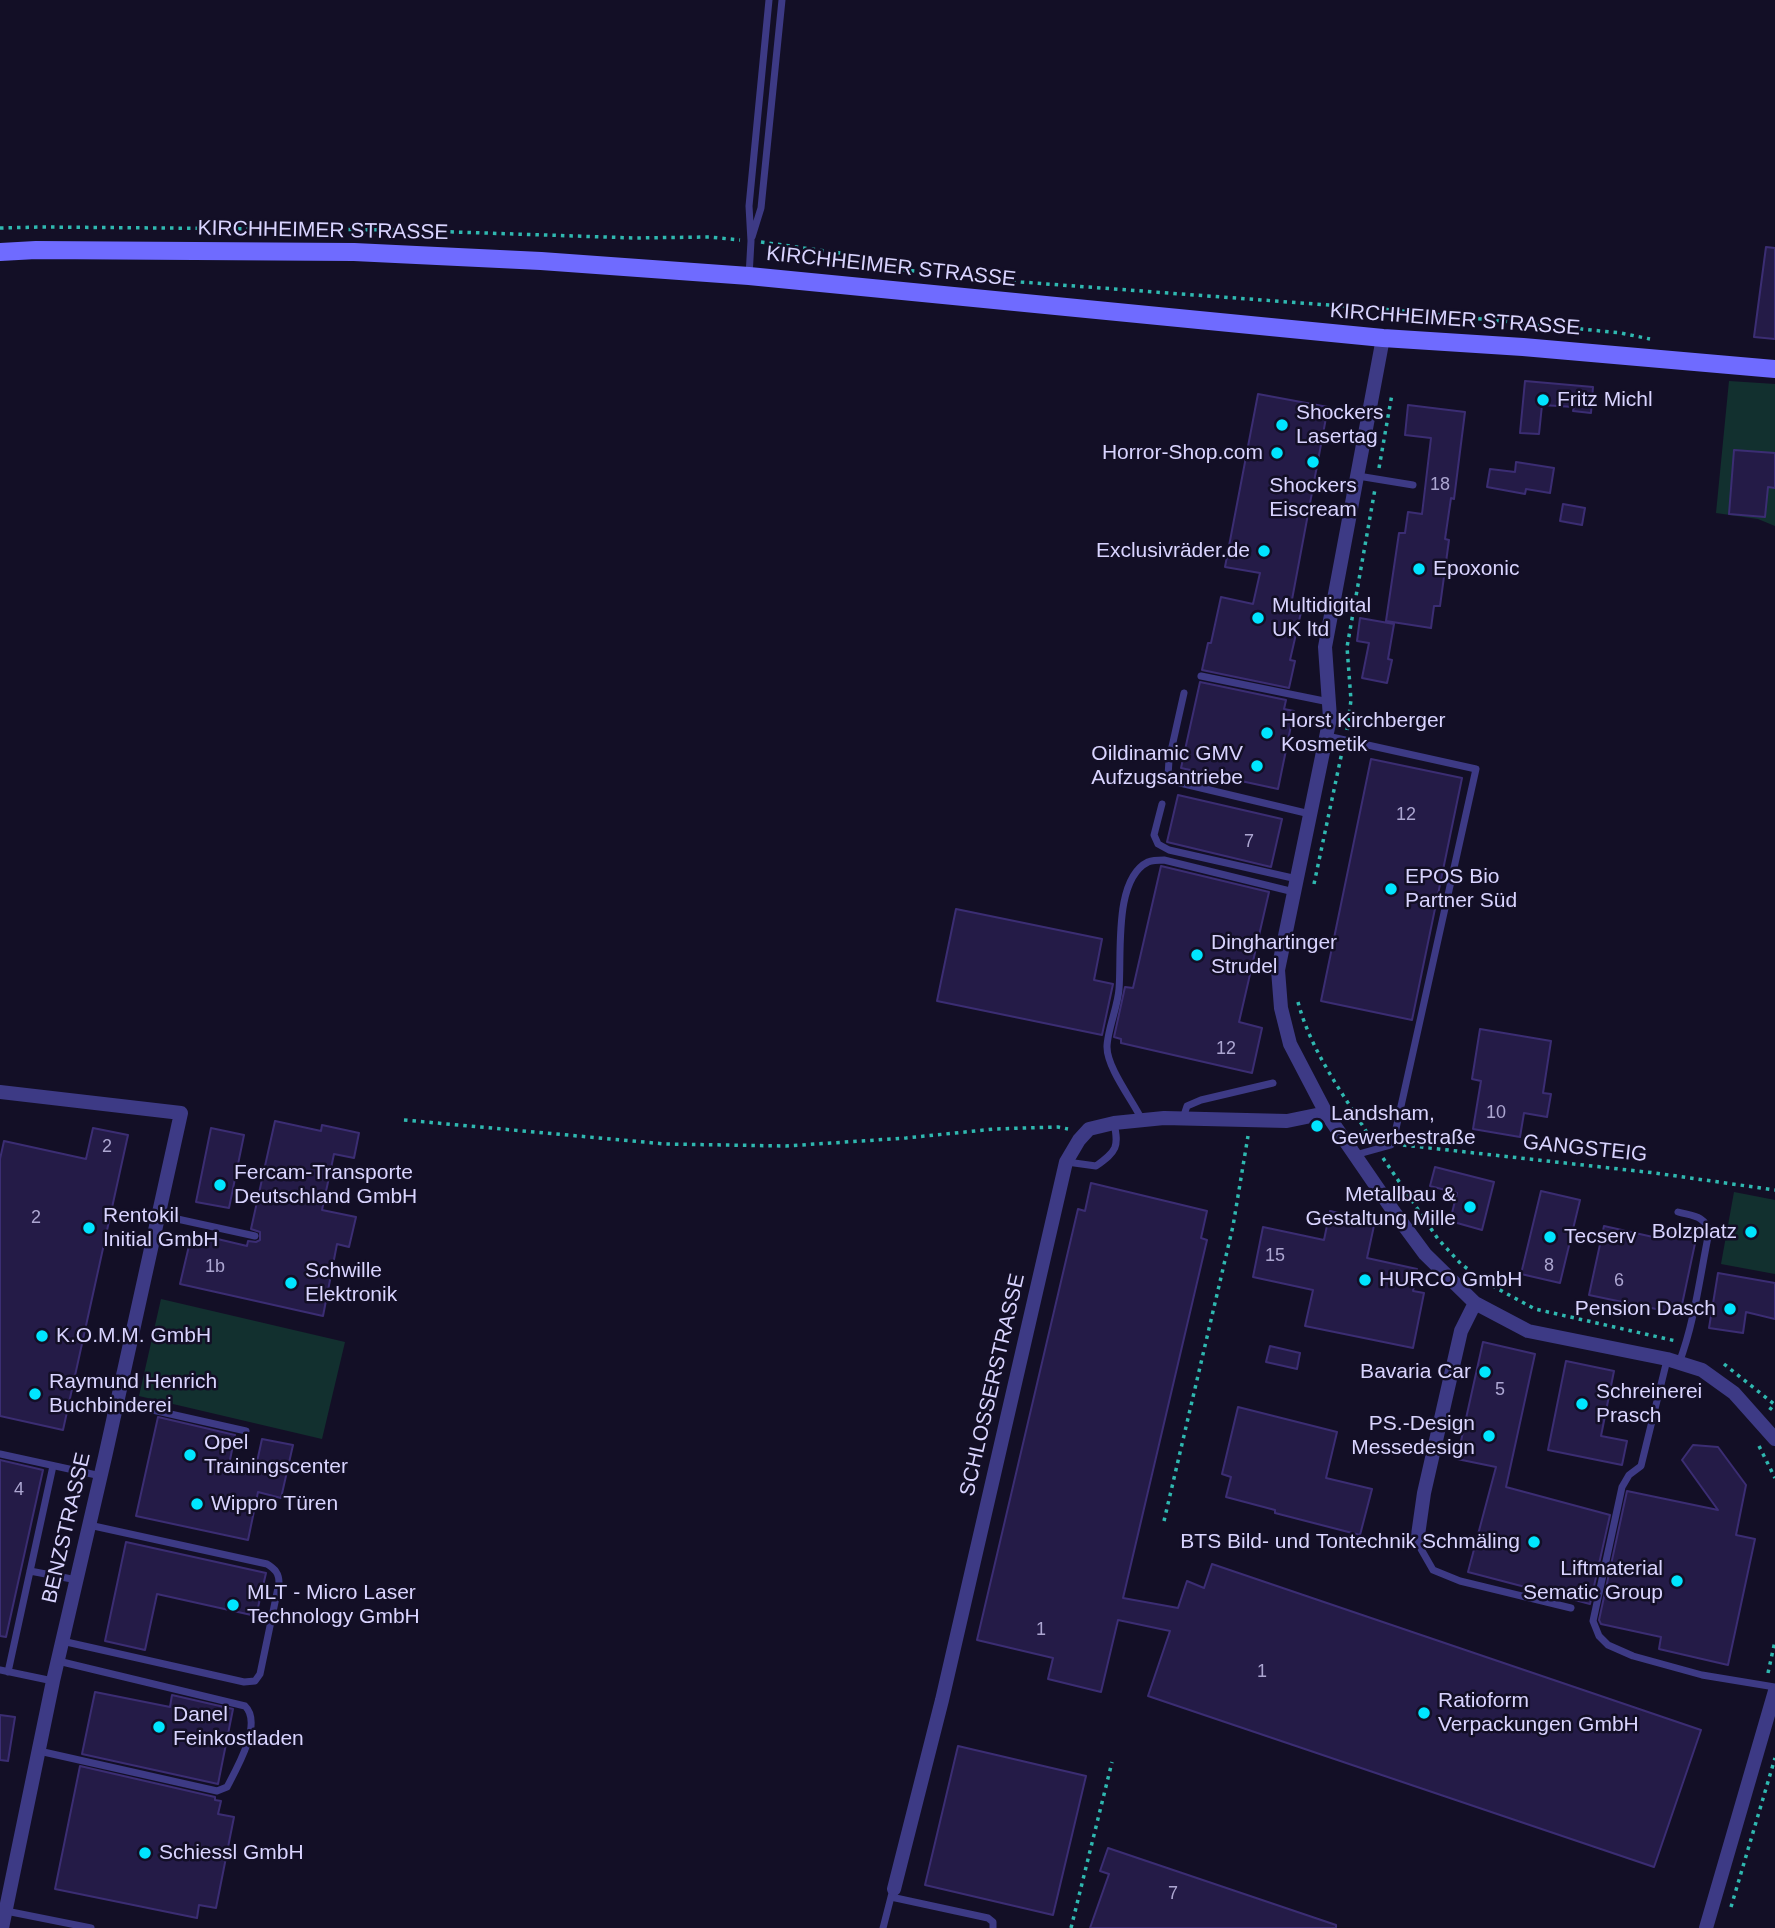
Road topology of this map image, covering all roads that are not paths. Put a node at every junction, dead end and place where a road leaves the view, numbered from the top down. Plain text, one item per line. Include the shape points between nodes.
1 (769, 0) edge
2 (782, 0) edge
3 (751, 241) junction
4 (0, 252) edge
5 (749, 276) junction
6 (1383, 338) junction
7 (1775, 369) edge
8 (1357, 476) junction
9 (1413, 485) dead end
10 (1201, 676) dead end
11 (1184, 693) dead end
12 (1329, 702) junction
13 (1327, 736) junction
14 (1162, 804) dead end
15 (1311, 814) junction
16 (1296, 886) junction
17 (1273, 1083) dead end
18 (0, 1092) edge
19 (1326, 1113) junction
20 (1182, 1119) junction
21 (1143, 1120) junction
22 (1114, 1122) junction
23 (1355, 1155) junction
24 (1066, 1162) junction
25 (1678, 1212) dead end
26 (159, 1215) junction
27 (255, 1236) dead end
28 (1475, 1303) junction
29 (1673, 1361) junction
30 (117, 1402) junction
31 (246, 1431) dead end
32 (1775, 1438) edge
33 (0, 1454) edge
34 (53, 1466) junction
35 (101, 1476) junction
36 (89, 1525) junction
37 (1417, 1542) joint
38 (30, 1571) junction
39 (77, 1580) junction
40 (1570, 1608) dead end
41 (62, 1641) junction
42 (58, 1661) junction
43 (4, 1671) edge
44 (53, 1681) junction
45 (1775, 1689) edge
46 (38, 1752) junction
47 (892, 1893) junction
48 (3, 1910) edge
49 (2, 1928) edge
50 (91, 1928) edge
51 (883, 1928) edge
52 (993, 1928) edge
53 (1706, 1928) edge

1 - 3 lane via 749,206
2 - 3 lane via 761,208
3 - 5 lane
4 - 5 main road, KIRCHHEIMER STRASSE via 354,251
5 - 6 main road, KIRCHHEIMER STRASSE
6 - 7 main road, KIRCHHEIMER STRASSE
6 - 8 street
8 - 9 lane
8 - 12 street via 1325,647
10 - 12 lane
11 - 15 lane via 1168,776 1180,783
12 - 13 street
13 - 15 street
13 - 23 lane via 1476,769 1395,1133 1391,1145
14 - 16 lane via 1154,835 1158,844
15 - 16 street
16 - 19 street via 1278,970 1281,1008 1290,1044
16 - 21 lane via 1164,860 1151,860 1132,879 1122,910 1119,991 1107,1048 1115,1072
17 - 20 lane via 1201,1100 1187,1106
18 - 26 street, BENZSTRASSE via 181,1113
19 - 20 street via 1287,1121
19 - 23 street
20 - 21 street
21 - 22 street
22 - 24 street, SCHLOSSERSTRASSE via 1089,1129
22 - 24 lane via 1117,1141 1111,1156 1096,1166
23 - 28 street via 1425,1254
24 - 47 street, SCHLOSSERSTRASSE via 942,1700
25 - 29 lane via 1704,1220 1709,1232 1686,1343
26 - 27 lane
26 - 30 street, BENZSTRASSE
28 - 29 street via 1528,1331
28 - 37 street via 1461,1331
29 - 32 street via 1702,1370 1734,1393
29 - 45 lane via 1641,1466 1622,1487 1593,1621 1608,1645 1633,1656
30 - 31 lane
30 - 35 street, BENZSTRASSE
33 - 34 lane
34 - 35 lane
34 - 38 lane
35 - 36 street, BENZSTRASSE
36 - 39 street, BENZSTRASSE
36 - 41 lane via 273,1568 279,1583 260,1674 255,1681 244,1682
37 - 40 lane via 1433,1570
38 - 39 lane
38 - 43 lane
39 - 41 street, BENZSTRASSE
41 - 42 street, BENZSTRASSE
42 - 44 street, BENZSTRASSE
42 - 46 lane via 245,1706 252,1720 243,1756 227,1787 217,1791
43 - 44 lane
44 - 46 street, BENZSTRASSE
45 - 53 street
46 - 48 street, BENZSTRASSE
47 - 51 lane
47 - 52 lane via 988,1918
48 - 49 street, BENZSTRASSE
48 - 50 lane

